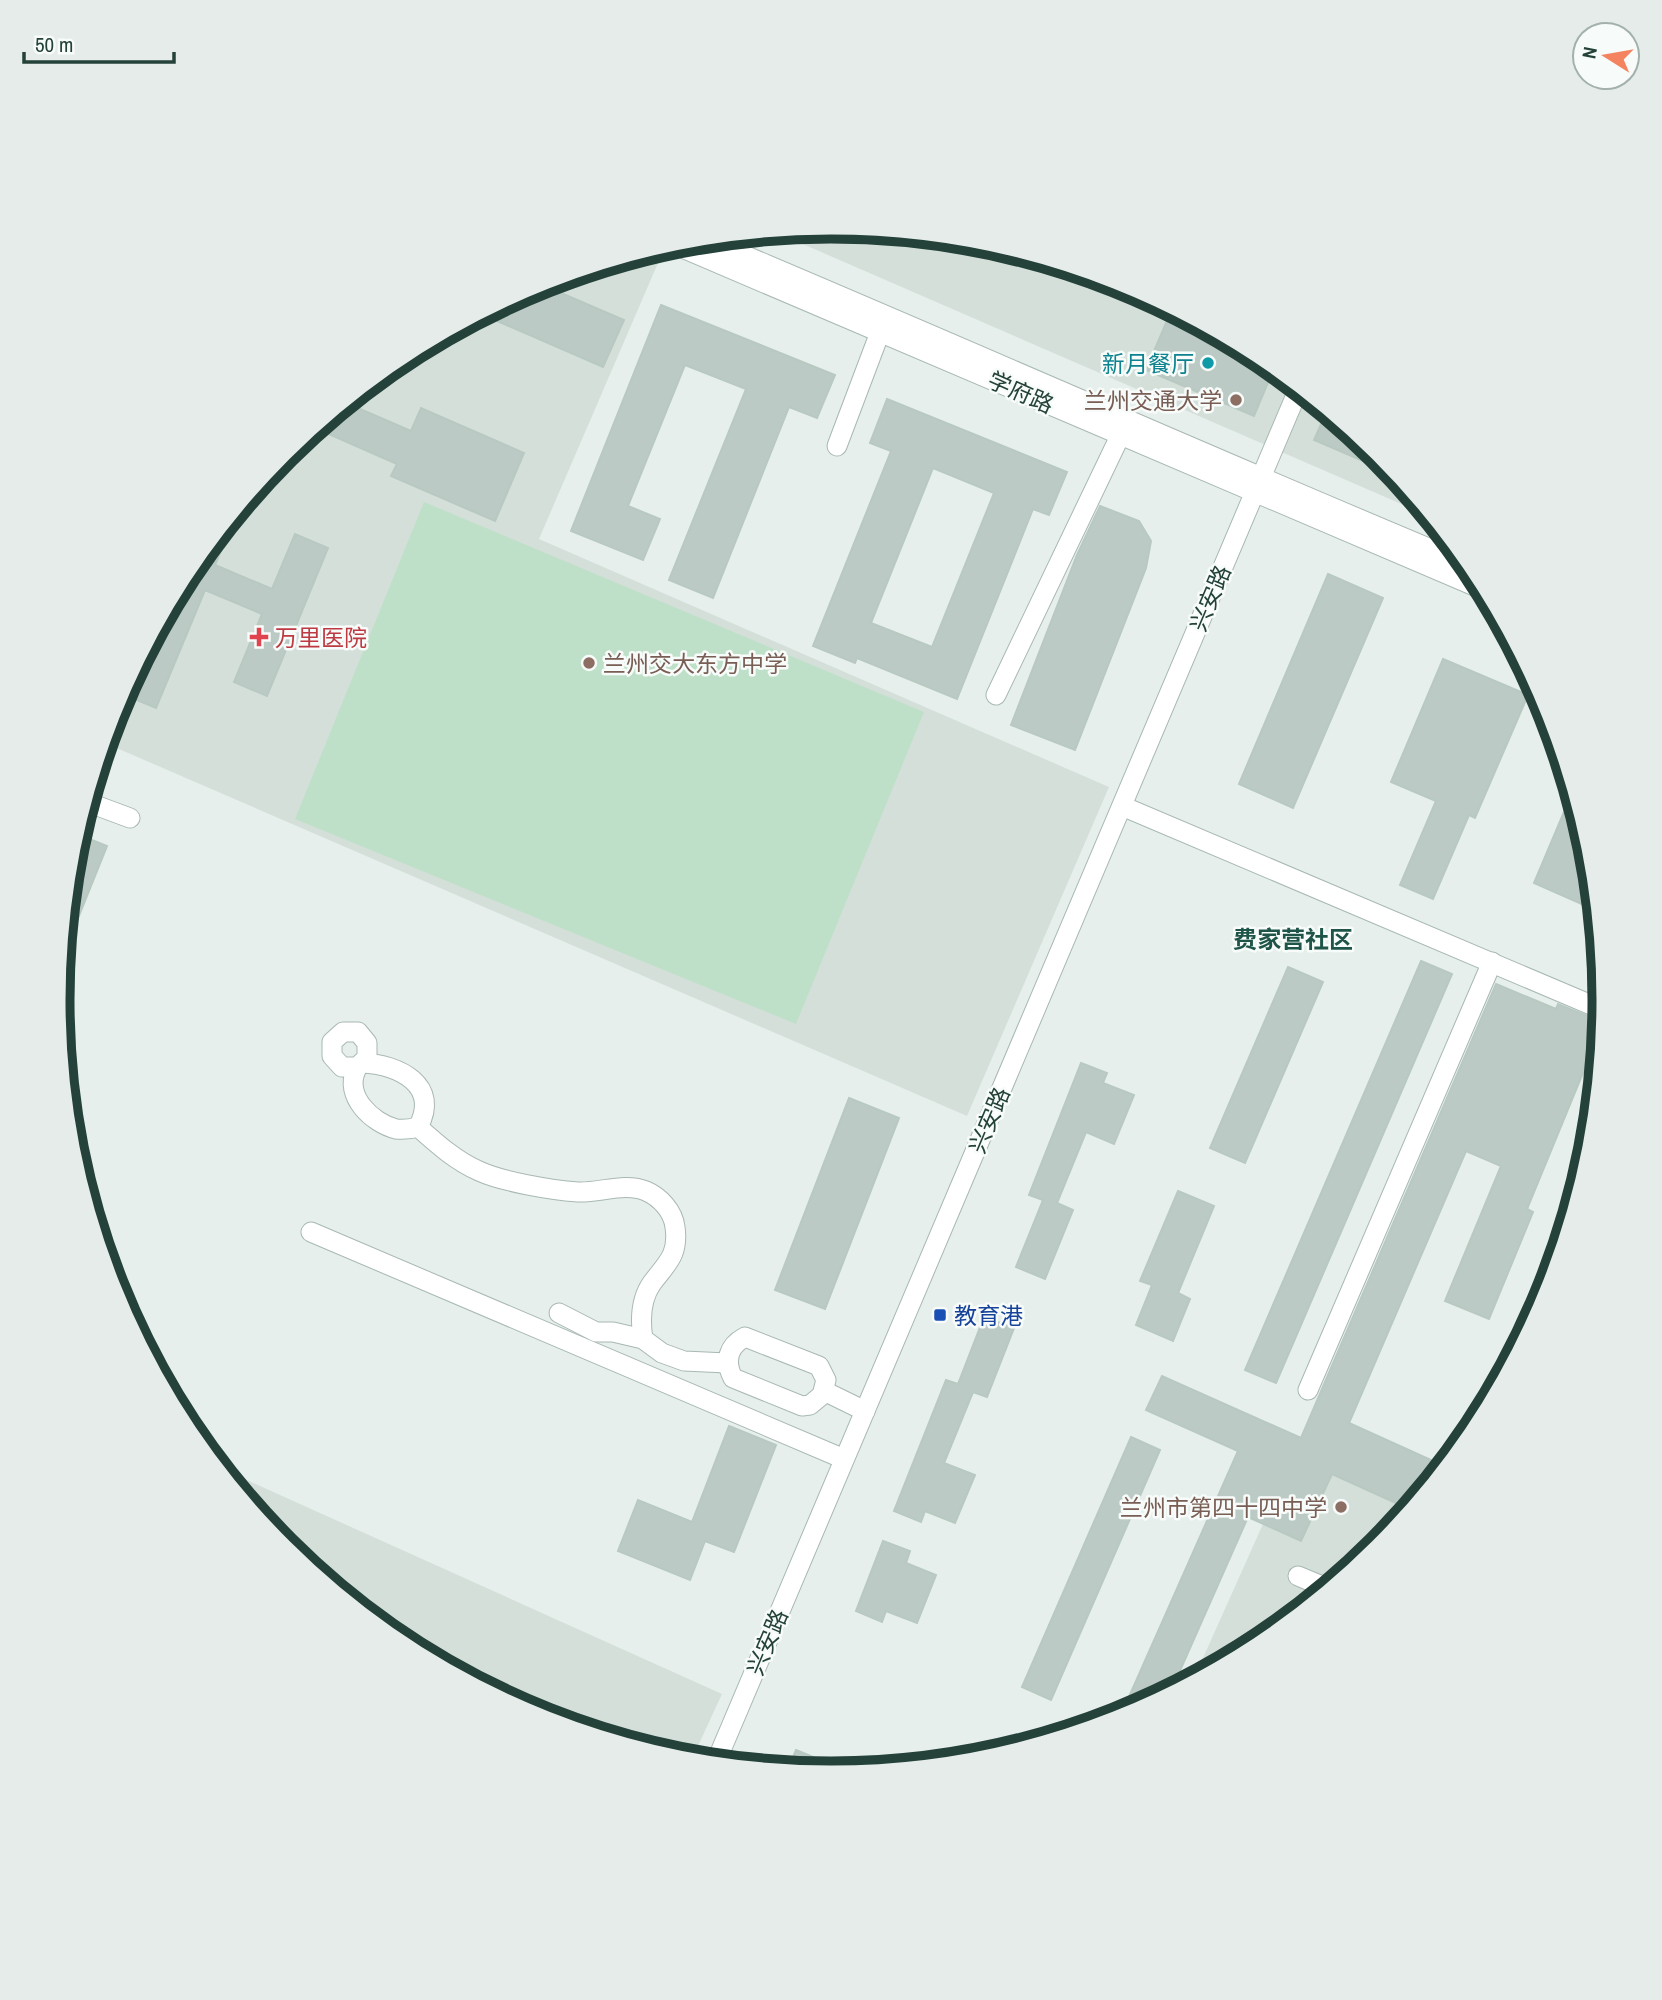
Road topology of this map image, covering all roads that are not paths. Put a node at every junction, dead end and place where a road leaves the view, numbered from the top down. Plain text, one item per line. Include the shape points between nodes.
1 (724, 247) edge
2 (695, 252) edge
3 (884, 322) junction
4 (1295, 397) edge
5 (1121, 436) junction
6 (837, 446) dead end
7 (1258, 486) junction
8 (1450, 558) edge
9 (1467, 582) edge
10 (996, 695) dead end
11 (96, 805) edge
12 (1122, 806) junction
13 (130, 818) dead end
14 (1492, 962) junction
15 (1592, 1005) edge
16 (418, 1128) junction
17 (311, 1232) dead end
18 (559, 1313) dead end
19 (643, 1339) junction
20 (727, 1363) junction
21 (1308, 1390) dead end
22 (824, 1391) junction
23 (865, 1411) junction
24 (844, 1459) junction
25 (1298, 1576) dead end
26 (1318, 1584) edge
27 (720, 1752) edge

1 - 3 street, 学府路
2 - 3 street, 学府路
3 - 5 street, 学府路
3 - 6 street
3 - 7 street, 学府路
4 - 7 street, 兴安路
5 - 7 street, 学府路
5 - 10 street
7 - 8 street, 学府路
7 - 9 street, 学府路
7 - 12 street, 兴安路
11 - 13 street
12 - 14 street
12 - 23 street, 兴安路
14 - 15 street
14 - 21 street
16 - 16 street via 426,1106 422,1091 401,1072 383,1064 359,1065 353,1088 359,1104 384,1125
16 - 19 street via 480,1171 578,1192 629,1187 657,1197 675,1223 677,1239 665,1270 643,1301
17 - 24 street
18 - 19 street via 596,1332
19 - 20 street via 684,1361
20 - 22 street via 733,1378 802,1406 817,1401
20 - 22 street via 732,1347 745,1337 819,1366
22 - 23 street
23 - 24 street, 兴安路
24 - 27 street, 兴安路
25 - 26 street

